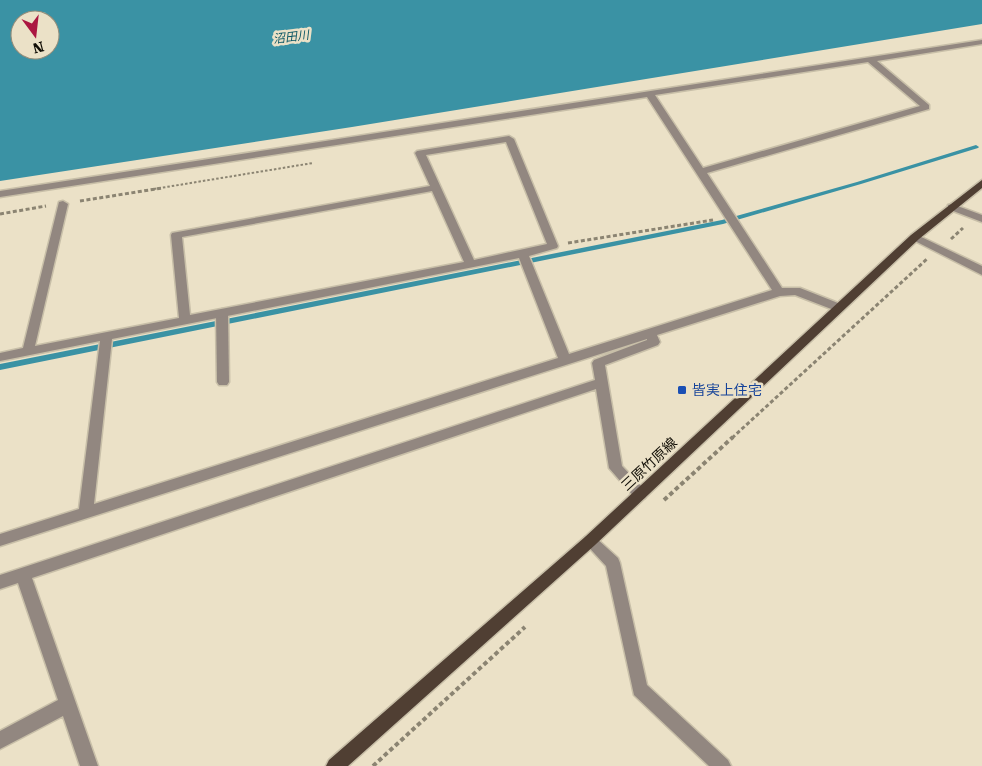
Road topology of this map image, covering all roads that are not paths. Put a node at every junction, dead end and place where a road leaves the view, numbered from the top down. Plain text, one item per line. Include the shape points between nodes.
1 (982, 42) edge
2 (871, 60) junction
3 (649, 93) junction
4 (701, 172) junction
5 (982, 183) edge
6 (435, 188) junction
7 (0, 194) edge
8 (63, 204) dead end
9 (952, 207) junction
10 (979, 218) edge
11 (915, 237) junction
12 (523, 254) junction
13 (470, 264) junction
14 (982, 272) edge
15 (780, 292) junction
16 (839, 308) junction
17 (222, 313) junction
18 (185, 320) junction
19 (650, 333) junction
20 (107, 335) junction
21 (28, 351) junction
22 (0, 357) edge
23 (565, 360) junction
24 (223, 382) dead end
25 (602, 382) junction
26 (640, 494) junction
27 (86, 513) junction
28 (0, 540) edge
29 (590, 541) junction
30 (24, 574) junction
31 (0, 582) edge
32 (68, 704) junction
33 (0, 740) edge
34 (713, 763) edge
35 (89, 766) edge
36 (335, 766) edge

1 - 2 street
2 - 3 street
2 - 4 street via 926,107
3 - 4 street
3 - 7 street
4 - 15 street
5 - 9 main road, 三原竹原線
6 - 12 street via 420,153 509,139 553,246
6 - 13 street
6 - 18 street via 176,235
8 - 21 street
9 - 10 street
9 - 11 main road, 三原竹原線
11 - 14 street
11 - 16 main road, 三原竹原線
12 - 13 street
12 - 23 street
13 - 17 street
15 - 16 street via 796,291
15 - 19 street
16 - 26 main road, 三原竹原線
17 - 18 street
17 - 24 street
18 - 20 street
19 - 23 street
19 - 25 street via 654,342 598,363
20 - 21 street
20 - 27 street
21 - 22 street
23 - 27 street
25 - 26 street via 616,468
25 - 30 street
26 - 29 main road, 三原竹原線
27 - 28 street
29 - 34 street via 613,563 640,689
29 - 36 main road, 三原竹原線
30 - 31 street
30 - 32 street
32 - 33 street
32 - 35 street

